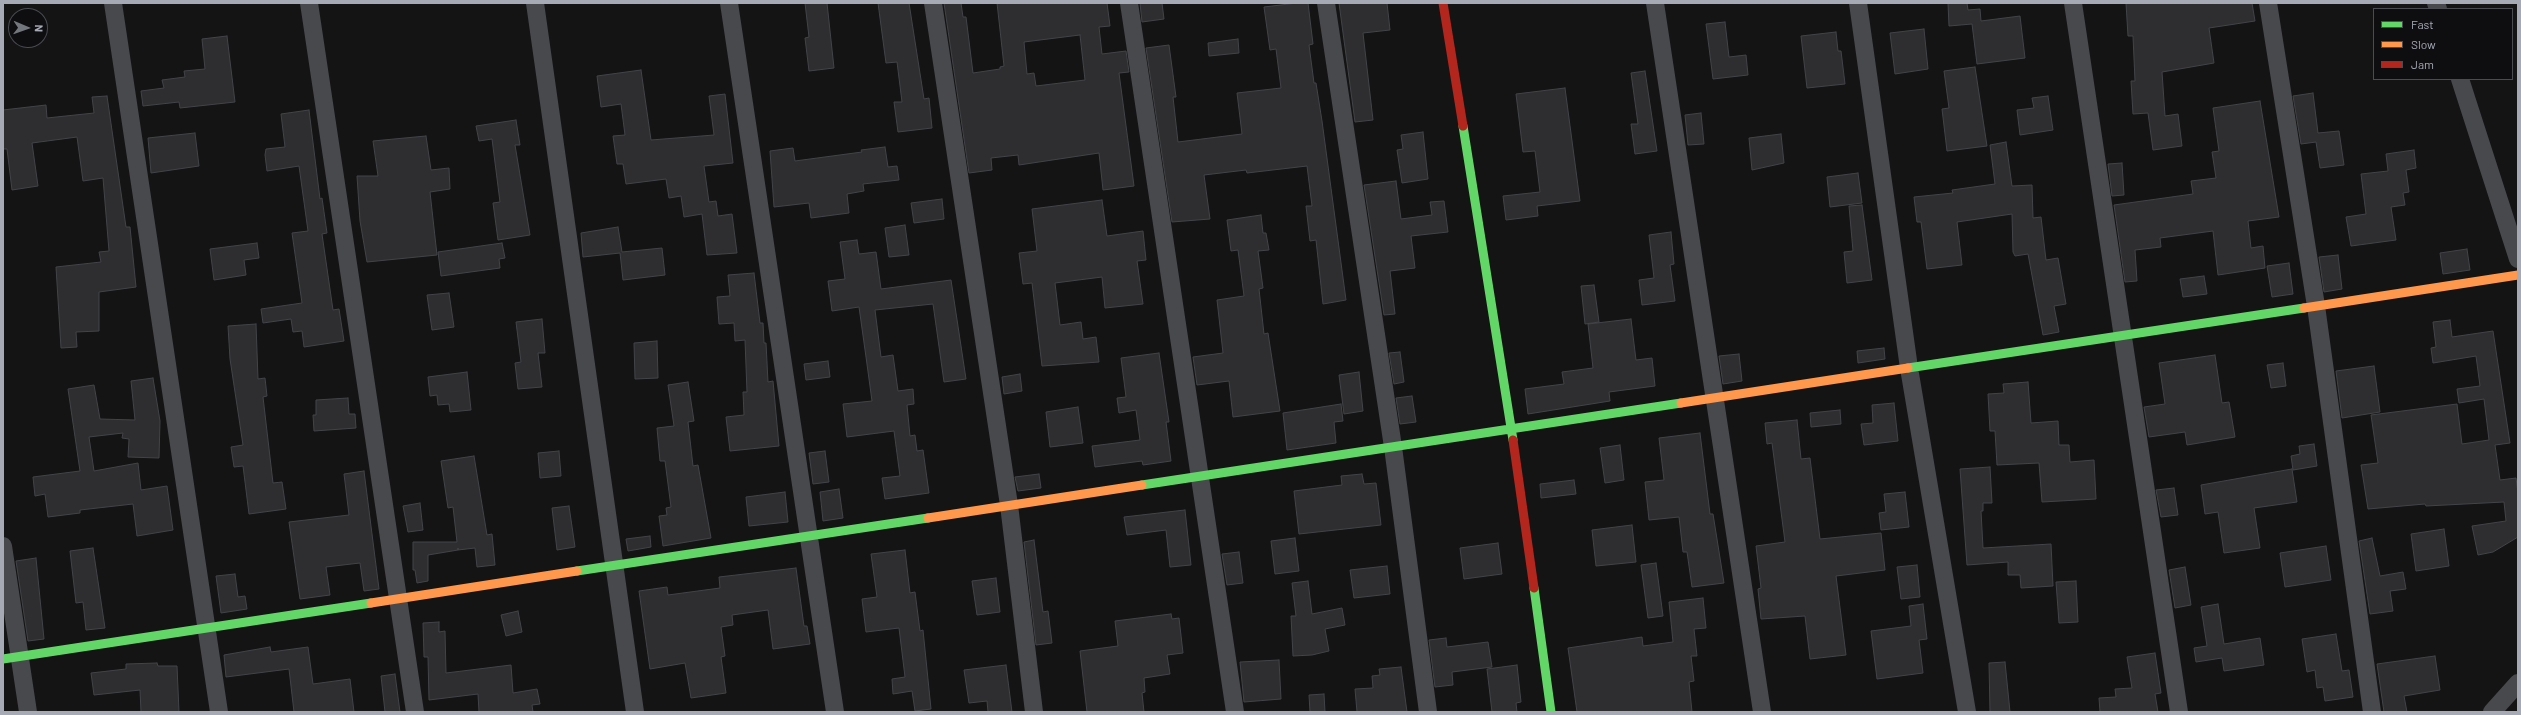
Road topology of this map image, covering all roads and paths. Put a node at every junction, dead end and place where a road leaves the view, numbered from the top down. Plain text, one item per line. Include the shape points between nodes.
1 (113, 3) edge
2 (309, 3) edge
3 (535, 3) edge
4 (728, 3) edge
5 (934, 3) edge
6 (1129, 3) edge
7 (1326, 3) edge
8 (1443, 3) edge
9 (1655, 3) edge
10 (1858, 3) edge
11 (2073, 3) edge
12 (2268, 3) edge
13 (2460, 80) edge
14 (2518, 259) edge
15 (2518, 275) edge
16 (2316, 306) junction
17 (2121, 336) junction
18 (1909, 368) junction
19 (1715, 398) junction
20 (1511, 429) junction
21 (1393, 447) junction
22 (1200, 477) junction
23 (1009, 506) junction
24 (809, 536) junction
25 (3, 546) edge
26 (614, 566) junction
27 (398, 599) junction
28 (207, 628) junction
29 (11, 658) edge
30 (2518, 683) edge
31 (28, 712) edge
32 (219, 712) edge
33 (415, 712) edge
34 (635, 712) edge
35 (835, 712) edge
36 (1034, 712) edge
37 (1235, 712) edge
38 (1428, 712) edge
39 (1551, 712) edge
40 (1762, 712) edge
41 (1967, 712) edge
42 (2179, 712) edge
43 (2372, 712) edge
44 (2492, 712) edge

1 - 28 street
2 - 27 street
3 - 26 street
4 - 24 street
5 - 23 street
6 - 22 street
7 - 21 street
8 - 20 street
9 - 19 street
10 - 18 street
11 - 17 street
12 - 16 street
13 - 14 street
15 - 16 street
16 - 17 street
16 - 43 street
17 - 18 street
17 - 42 street
18 - 19 street
18 - 41 street
19 - 20 street
19 - 40 street
20 - 21 street
20 - 39 street
21 - 22 street
21 - 38 street
22 - 23 street
22 - 37 street
23 - 24 street
23 - 36 street
24 - 26 street
24 - 35 street
25 - 29 street
26 - 27 street
26 - 34 street
27 - 28 street
27 - 33 street
28 - 29 street
28 - 32 street
29 - 31 street
30 - 44 street

